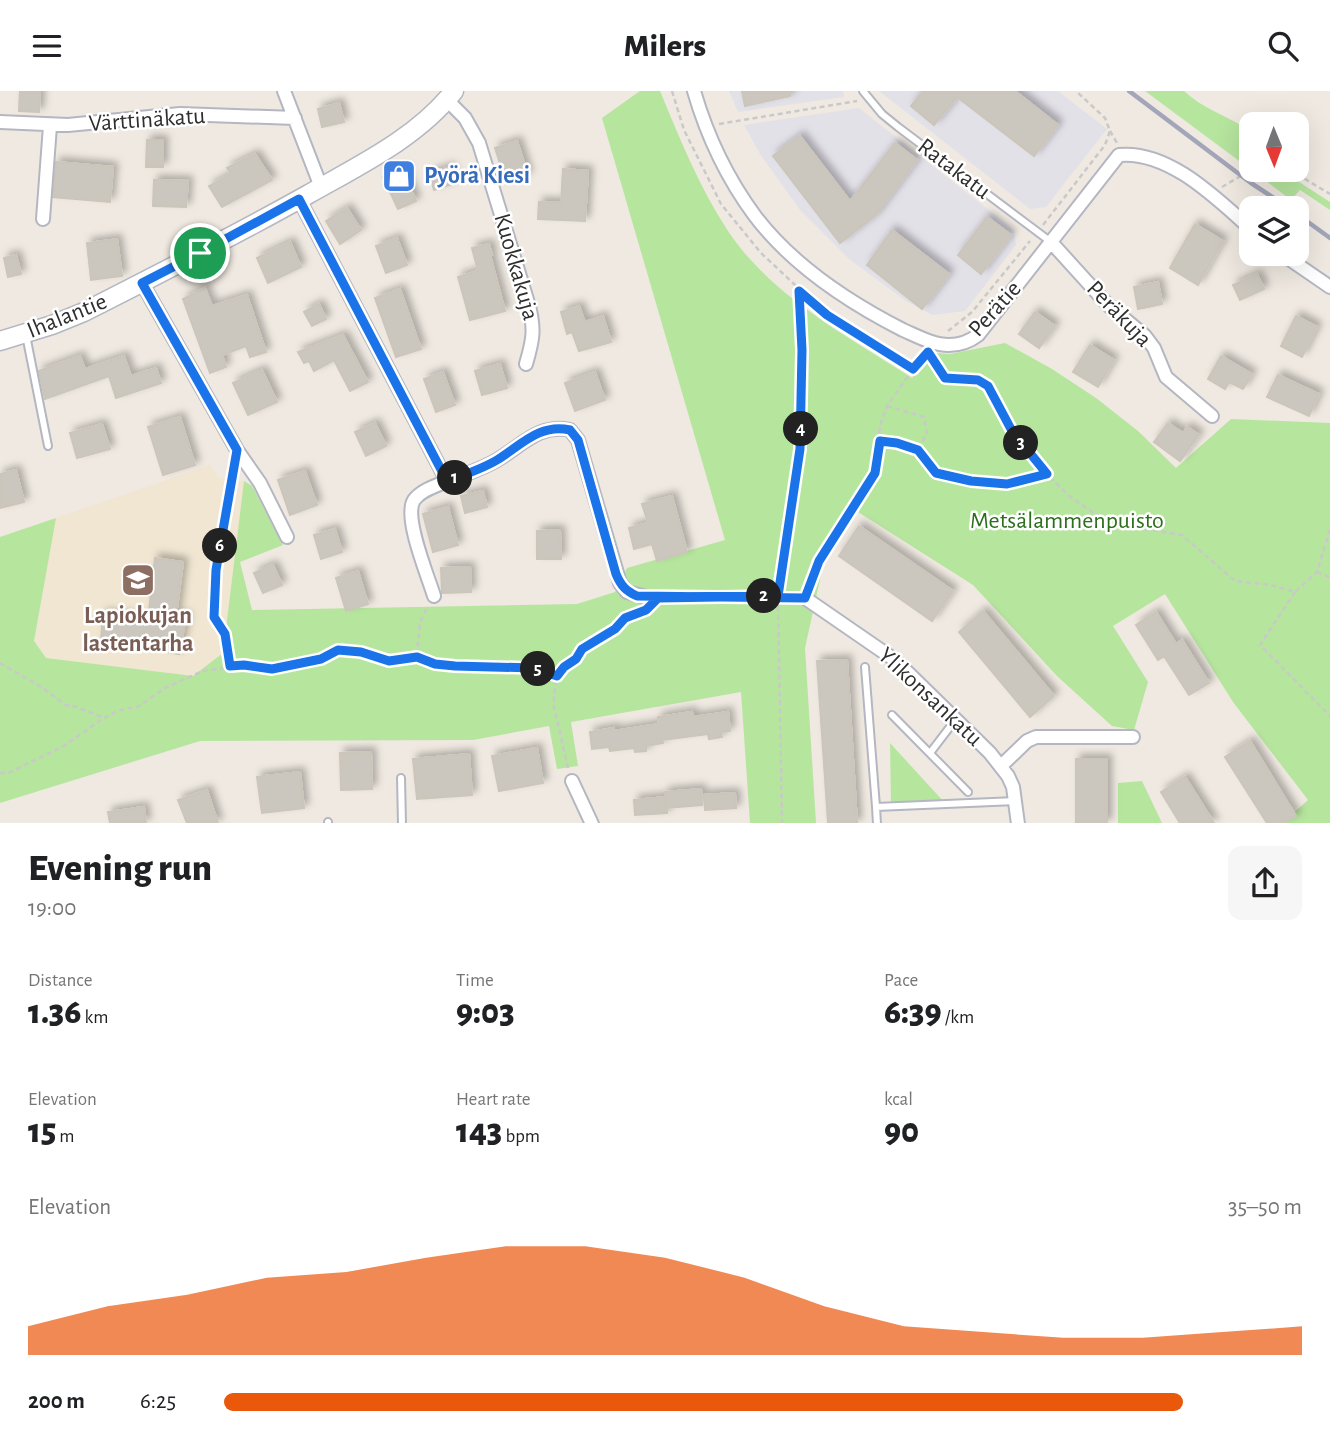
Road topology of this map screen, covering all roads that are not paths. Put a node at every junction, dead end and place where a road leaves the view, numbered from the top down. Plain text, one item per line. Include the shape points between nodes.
1 (284, 91) edge
2 (694, 91) edge
3 (863, 91) edge
4 (451, 95) edge
5 (295, 118) junction
6 (0, 122) edge
7 (50, 126) junction
8 (321, 187) junction
9 (299, 199) junction
10 (1239, 218) edge
11 (43, 219) dead end
12 (1051, 242) junction
13 (1299, 266) edge
14 (142, 283) junction
15 (1330, 287) edge
16 (25, 334) junction
17 (0, 341) edge
18 (526, 364) dead end
19 (1212, 416) dead end
20 (48, 446) dead end
21 (237, 450) junction
22 (447, 481) junction
23 (287, 537) dead end
24 (434, 596) road end
25 (652, 598) road end
26 (805, 598) road end
27 (214, 617) road end
28 (865, 667) dead end
29 (892, 715) dead end
30 (956, 719) junction
31 (1133, 737) dead end
32 (930, 753) junction
33 (1001, 766) junction
34 (401, 778) dead end
35 (572, 781) road end
36 (968, 792) dead end
37 (1016, 801) junction
38 (876, 807) junction
39 (402, 823) edge
40 (592, 823) edge
41 (877, 823) edge
42 (1018, 823) edge

1 - 5 street
2 - 12 street, Perätie via 715,151 757,219 798,260 855,304 932,348 969,342 978,335
3 - 12 lane, Ratakatu via 898,127
4 - 8 street, Ihalantie via 389,148
4 - 18 street, Kuokkakuja via 479,143 529,306 534,340
5 - 7 street, Värttinäkatu via 180,114
5 - 8 street
6 - 7 street, Värttinäkatu
7 - 11 street
8 - 9 street, Ihalantie
9 - 14 street, Ihalantie
9 - 22 street
10 - 12 street, Perätie via 1166,165 1119,155
12 - 19 street, Peräkuja via 1108,305 1145,336 1166,377
13 - 15 street
14 - 16 street, Ihalantie via 85,312
14 - 21 street
16 - 17 street, Ihalantie
16 - 20 lane
21 - 23 street via 270,500
21 - 27 lane via 216,570
22 - 24 street via 422,492 411,506 412,525
22 - 25 street via 497,460 541,432 570,430 578,440 620,583 627,592
26 - 30 street, Ylikonsankatu via 895,660
28 - 38 lane
29 - 32 lane
30 - 32 lane
30 - 33 street, Ylikonsankatu
31 - 33 street via 1036,737
32 - 36 lane
33 - 37 street, Ylikonsankatu
34 - 39 lane
35 - 40 street
37 - 38 lane
37 - 42 street, Ylikonsankatu
38 - 41 lane

